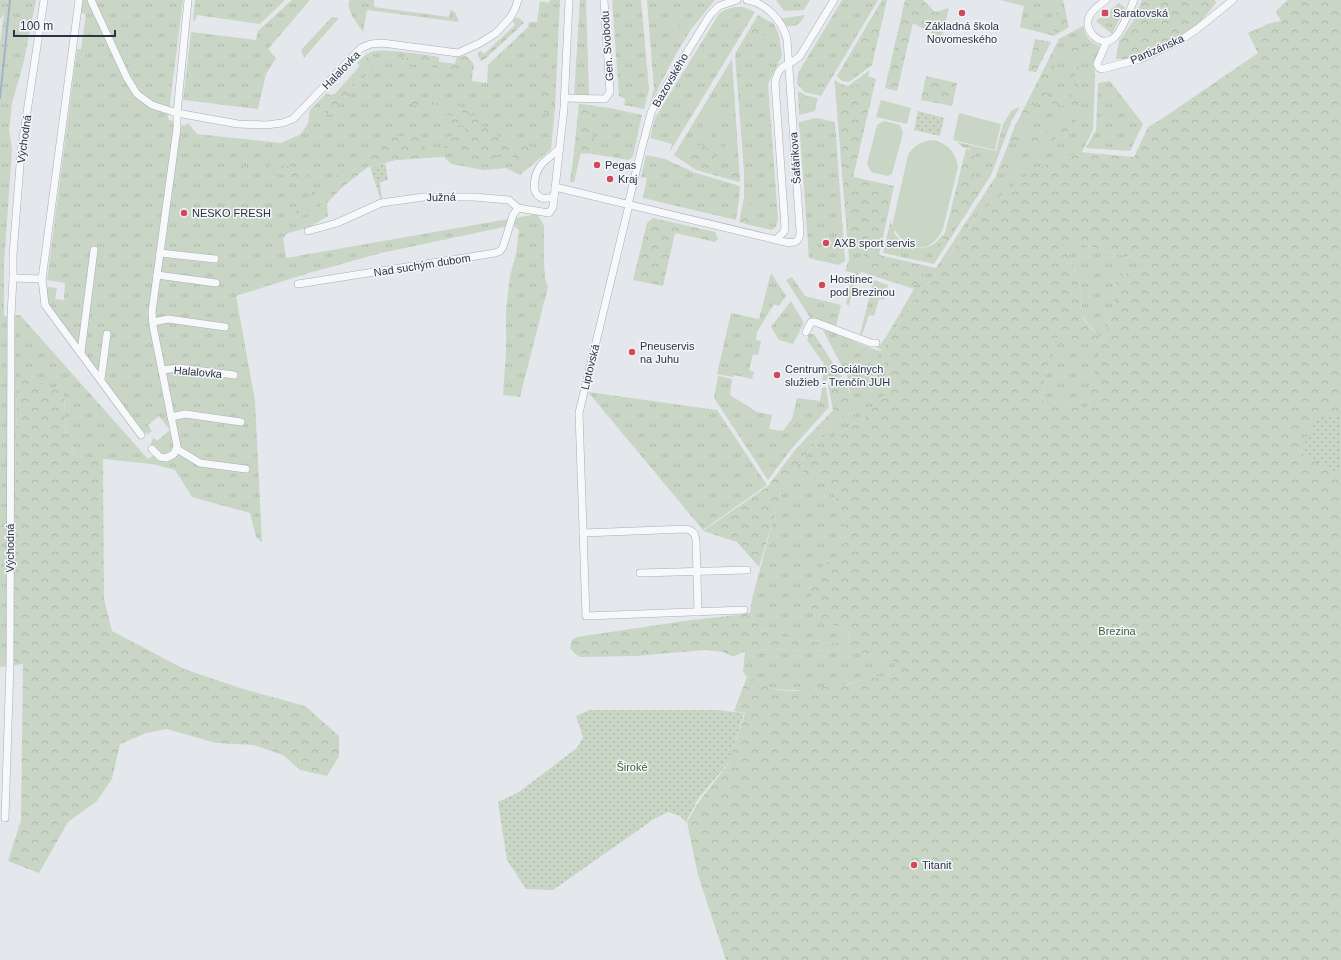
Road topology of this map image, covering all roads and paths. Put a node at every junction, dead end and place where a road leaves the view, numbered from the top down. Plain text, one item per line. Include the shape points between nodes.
1 (44, 0) edge
2 (78, 0) edge
3 (91, 0) edge
4 (188, 0) edge
5 (518, 0) edge
6 (569, 0) edge
7 (604, 0) edge
8 (737, 0) edge
9 (751, 0) edge
10 (834, 0) edge
11 (1106, 0) edge
12 (1134, 0) edge
13 (1233, 0) edge
14 (1107, 41) junction
15 (789, 63) junction
16 (565, 98) junction
17 (176, 113) junction
18 (560, 148) junction
19 (555, 188) junction
20 (554, 197) junction
21 (628, 205) junction
22 (518, 208) junction
23 (308, 231) dead end
24 (775, 240) junction
25 (94, 250) dead end
26 (160, 253) junction
27 (215, 259) dead end
28 (157, 275) junction
29 (13, 278) junction
30 (42, 279) junction
31 (216, 283) dead end
32 (298, 284) dead end
33 (153, 322) junction
34 (225, 327) dead end
35 (806, 332) dead end
36 (107, 334) dead end
37 (876, 343) dead end
38 (81, 352) junction
39 (162, 370) junction
40 (234, 375) dead end
41 (101, 379) junction
42 (171, 417) junction
43 (241, 422) dead end
44 (141, 435) dead end
45 (152, 449) dead end
46 (176, 449) junction
47 (246, 469) dead end
48 (583, 533) junction
49 (747, 570) dead end
50 (697, 572) junction
51 (640, 573) dead end
52 (744, 610) dead end
53 (698, 612) junction
54 (5, 818) dead end

1 - 29 street, Východná via 21,152
2 - 30 street
3 - 17 street, Halalovka via 137,94 152,105
4 - 17 street, Halalovka
5 - 17 street, Halalovka via 510,18 496,33 458,52 382,43 361,48 306,107 293,119 282,123 238,124
6 - 16 street
7 - 16 street, Gen. Svobodu via 610,92 605,98
8 - 21 street, Bazovského via 719,6 710,15 651,113
9 - 15 street via 771,12 784,29
10 - 15 street, Šafárikova via 800,56
11 - 14 street via 1090,14 1088,24 1095,37
12 - 14 street via 1116,36
13 - 14 street, Partizánska via 1181,40 1140,59 1102,69 1097,64
15 - 24 street, Šafárikova via 777,72 775,83 785,226 784,232
15 - 24 street, Šafárikova via 800,231 796,242
16 - 18 street
17 - 26 street, Halalovka via 177,128
18 - 19 street
18 - 20 street via 541,166 534,182 535,192 539,196 547,199
19 - 20 street, Južná
19 - 21 street
20 - 22 street, Južná via 553,207 549,213
21 - 24 street
21 - 48 street, Liptovská via 578,413
22 - 23 street, Južná via 510,200 424,197 381,204 337,223
22 - 32 street, Nad suchým dubom via 513,215 503,247 495,253
25 - 38 street
26 - 27 street
26 - 28 street, Halalovka
28 - 31 street
28 - 33 street, Halalovka
29 - 30 street
29 - 54 street, Východná via 10,664
30 - 38 street via 45,305
33 - 34 street via 168,319
33 - 39 street, Halalovka
35 - 37 street via 810,322 815,322
36 - 41 street
38 - 41 street
39 - 40 street, Halalovka via 177,368
39 - 42 street, Halalovka
41 - 44 street
42 - 43 street via 185,414
42 - 46 street, Halalovka
45 - 46 street via 160,457 166,458
46 - 47 street via 200,463
48 - 50 street via 690,530 696,539
48 - 53 street, Liptovská via 586,616
49 - 50 street
50 - 51 street
50 - 53 street
52 - 53 street, Liptovská

